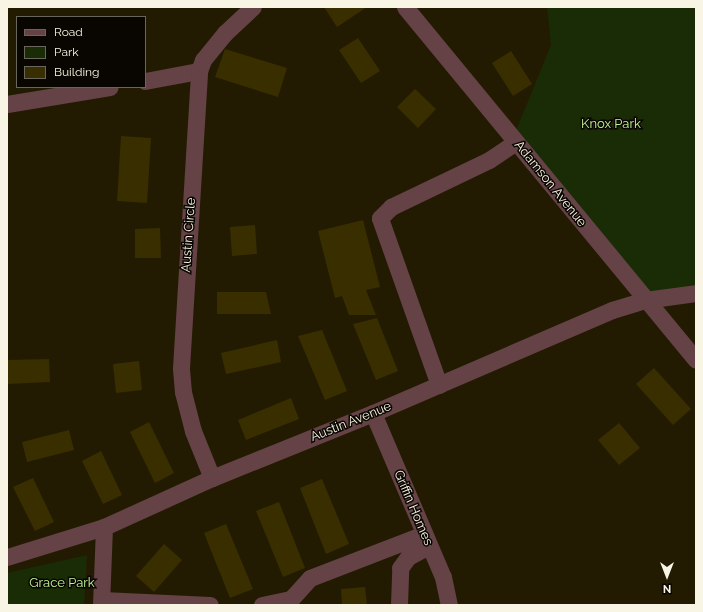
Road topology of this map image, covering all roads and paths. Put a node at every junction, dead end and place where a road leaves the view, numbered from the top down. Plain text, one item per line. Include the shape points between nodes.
1 (253, 7) edge
2 (406, 7) edge
3 (199, 71) junction
4 (146, 81) edge
5 (104, 88) edge
6 (7, 104) edge
7 (516, 142) junction
8 (696, 294) edge
9 (645, 300) junction
10 (696, 360) edge
11 (439, 385) junction
12 (373, 413) junction
13 (212, 478) junction
14 (104, 527) junction
15 (427, 540) junction
16 (7, 557) edge
17 (101, 603) edge
18 (210, 605) edge
19 (262, 605) edge
20 (399, 605) edge
21 (449, 605) edge

1 - 3 street, Austin Circle via 225,33 203,60
2 - 7 street, Adamson Avenue
3 - 4 street
3 - 13 street, Austin Circle via 181,368 183,392 193,431
5 - 6 street
7 - 9 street, Adamson Avenue
7 - 11 street via 490,160 391,207 380,218
8 - 9 street, Austin Avenue
9 - 10 street, Adamson Avenue
9 - 11 street, Austin Avenue via 612,310
11 - 12 street, Austin Avenue
12 - 13 street, Austin Avenue
12 - 15 street, Griffin Homes
13 - 14 street, Austin Avenue
14 - 16 street, Austin Avenue
14 - 17 street
15 - 19 street via 310,578 291,599
15 - 20 street via 400,568
15 - 21 street, Griffin Homes via 443,577
17 - 18 street

